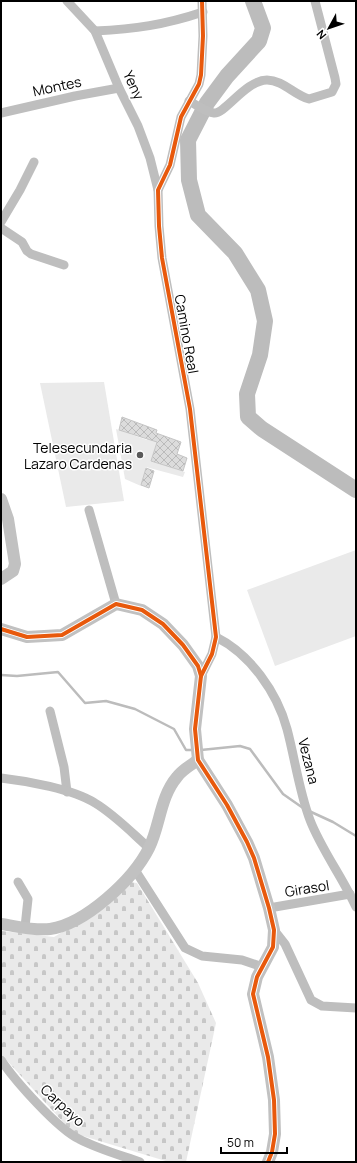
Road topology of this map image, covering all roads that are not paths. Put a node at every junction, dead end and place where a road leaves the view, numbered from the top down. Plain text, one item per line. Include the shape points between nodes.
1 (67, 1) edge
2 (202, 1) edge
3 (315, 1) edge
4 (202, 12) junction
5 (95, 32) junction
6 (119, 88) junction
7 (189, 101) junction
8 (1, 113) edge
9 (34, 162) dead end
10 (158, 190) junction
11 (1, 222) edge
12 (1, 228) edge
13 (64, 265) dead end
14 (1, 499) edge
15 (89, 510) dead end
16 (1, 580) edge
17 (116, 604) junction
18 (1, 629) edge
19 (216, 637) junction
20 (201, 676) junction
21 (50, 711) dead end
22 (198, 757) junction
23 (1, 778) edge
24 (67, 792) junction
25 (149, 848) junction
26 (135, 870) junction
27 (18, 882) dead end
28 (350, 894) junction
29 (356, 907) edge
30 (269, 908) junction
31 (1, 924) edge
32 (25, 927) junction
33 (274, 930) junction
34 (263, 967) junction
35 (356, 1008) edge
36 (1, 1060) edge
37 (140, 1162) edge
38 (268, 1162) edge

1 - 5 street, Yeny
2 - 4 street, Camino Real
3 - 7 street via 336,78 332,92 309,99 277,82 266,80 259,81 235,96 221,112 214,113
4 - 5 street via 146,28
4 - 7 street, Camino Real via 201,75
5 - 6 street, Yeny
6 - 8 street, Montes
6 - 10 street, Yeny via 138,126
7 - 10 street, Camino Real via 181,117 170,165
9 - 11 street
10 - 19 street, Camino Real via 162,258 190,409
12 - 13 street via 22,242 30,254
14 - 16 street via 8,519 15,564 13,571
15 - 17 street
17 - 18 street via 62,635 27,637
17 - 20 street via 142,610 163,624 192,656
19 - 20 street, Camino Real via 212,654
19 - 28 street, Vezana via 230,644 248,661 272,695 287,728 310,820
20 - 22 street via 195,740
21 - 24 street via 64,767
22 - 25 street via 177,776 170,787
22 - 30 street via 247,842
23 - 24 street
24 - 25 street via 104,809
25 - 26 street
26 - 32 street via 102,903 64,925 41,930
26 - 34 street via 185,948 202,956 242,960
27 - 32 street via 28,899
28 - 29 street, Vezana
28 - 30 street, Girasol
30 - 33 street
31 - 32 street
33 - 34 street via 273,947
33 - 35 street via 287,948 311,1000 322,1006
34 - 38 street via 257,977 253,994 268,1057 274,1100 275,1134
36 - 37 street, Carpayo via 65,1130 80,1140

